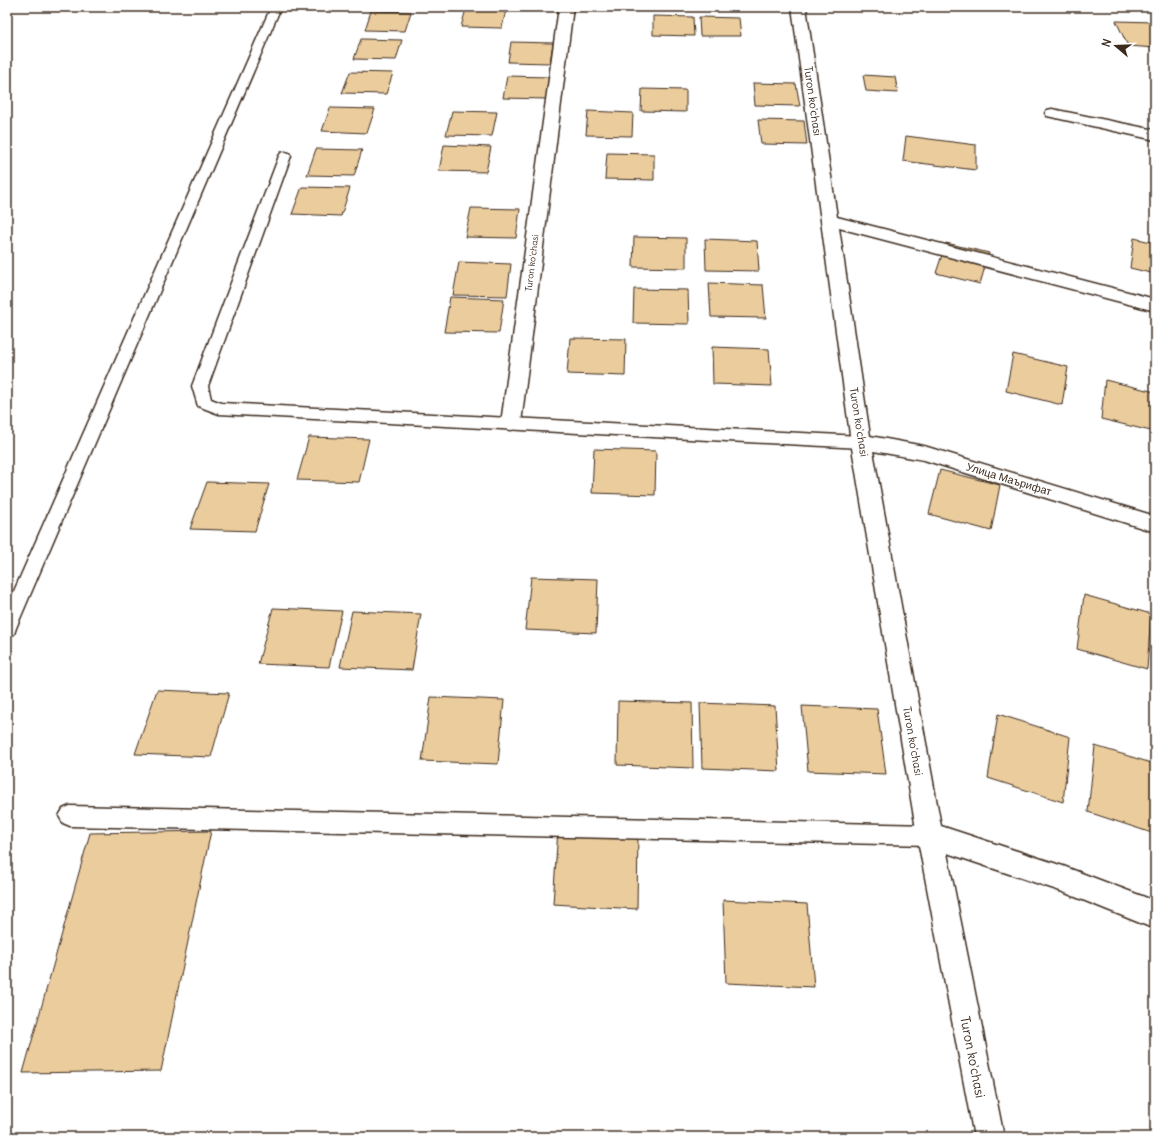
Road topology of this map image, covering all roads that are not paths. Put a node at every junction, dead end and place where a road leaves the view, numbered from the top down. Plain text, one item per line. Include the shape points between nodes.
1 (276, 7) edge
2 (566, 7) edge
3 (799, 7) edge
4 (1052, 113) dead end
5 (1155, 136) edge
6 (285, 156) dead end
7 (829, 220) junction
8 (1155, 305) edge
9 (511, 423) junction
10 (861, 442) junction
11 (1155, 524) edge
12 (7, 628) edge
13 (70, 816) dead end
14 (930, 835) junction
15 (1155, 916) edge
16 (989, 1137) edge

1 - 12 lane
2 - 9 street, Turon ko'chasi
3 - 7 street, Turon ko'chasi
4 - 5 street
6 - 9 lane via 200,386 204,402 219,408
7 - 8 street
7 - 10 street, Turon ko'chasi
9 - 10 lane
10 - 11 street, Улица Маърифат via 924,453
10 - 14 street, Turon ko'chasi
13 - 14 lane
14 - 15 street via 1063,879
14 - 16 street, Turon ko'chasi

